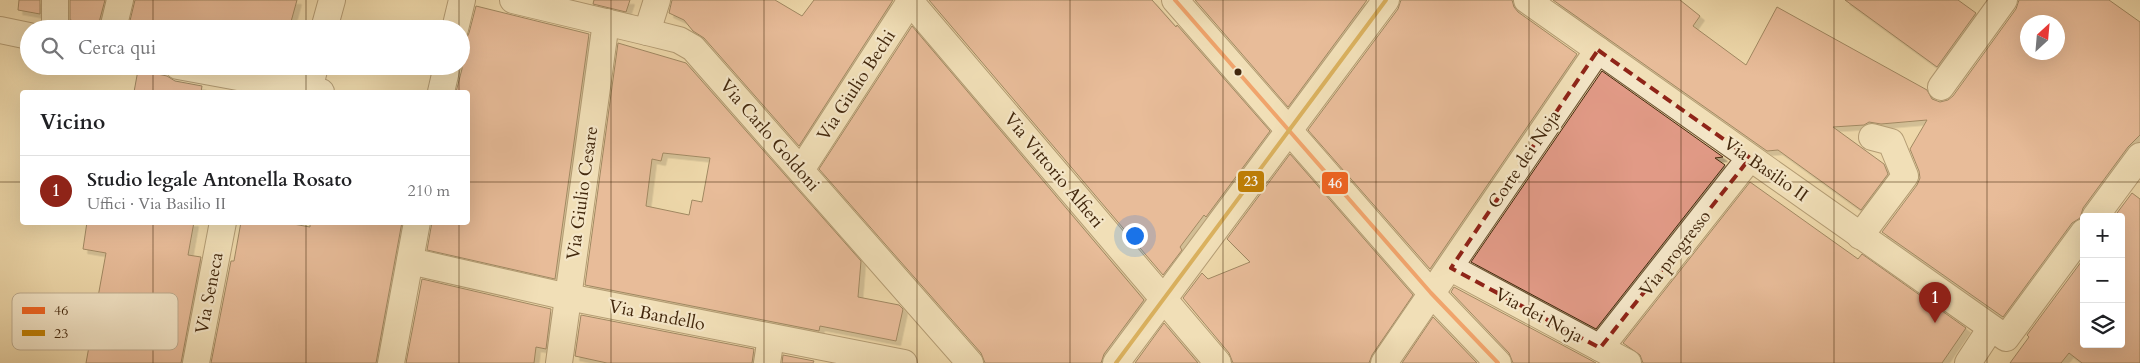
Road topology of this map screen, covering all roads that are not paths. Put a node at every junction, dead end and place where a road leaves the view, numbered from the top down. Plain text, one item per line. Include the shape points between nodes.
1 (54, 0) edge
2 (120, 0) edge
3 (332, 0) edge
4 (462, 0) edge
5 (513, 0) edge
6 (657, 0) edge
7 (910, 0) edge
8 (1174, 0) edge
9 (1386, 0) edge
10 (1527, 0) edge
11 (1993, 4) edge
12 (55, 20) edge
13 (115, 20) edge
14 (326, 20) edge
15 (457, 20) edge
16 (606, 22) junction
17 (0, 30) edge
18 (647, 32) junction
19 (20, 34) edge
20 (1598, 50) junction
21 (210, 75) edge
22 (445, 75) edge
23 (315, 83) edge
24 (250, 86) edge
25 (1941, 87) dead end
26 (441, 90) edge
27 (1288, 130) junction
28 (1872, 137) dead end
29 (1750, 158) junction
30 (801, 170) junction
31 (2135, 172) edge
32 (2099, 213) edge
33 (222, 225) edge
34 (416, 225) edge
35 (1860, 236) junction
36 (2080, 237) edge
37 (410, 261) junction
38 (1450, 268) junction
39 (1431, 293) junction
40 (568, 297) junction
41 (1165, 300) junction
42 (1998, 333) junction
43 (771, 337) junction
44 (1600, 348) junction
45 (196, 363) edge
46 (391, 363) edge
47 (558, 363) edge
48 (767, 363) edge
49 (904, 363) edge
50 (970, 363) edge
51 (1116, 363) edge
52 (1218, 363) edge
53 (1384, 363) edge
54 (1498, 363) edge
55 (1628, 363) edge
56 (1968, 363) edge

1 - 12 street
2 - 13 street
3 - 14 street
4 - 15 street
5 - 16 street, Via Carlo Goldoni
6 - 18 street
7 - 30 street, Via Giulio Bechi
7 - 41 street, Via Vittorio Alfieri
8 - 27 street
9 - 27 street
10 - 20 street, Via Basilio II
11 - 25 street
16 - 18 street, Via Carlo Goldoni
16 - 40 street, Via Giulio Cesare
17 - 19 street
18 - 30 street, Via Carlo Goldoni via 679,40 693,48
20 - 29 street, Via Basilio II
20 - 38 street, Corte dei Noja
21 - 24 street
22 - 26 street
23 - 24 street
27 - 39 street
27 - 41 street
28 - 35 street via 1892,142 1905,176
29 - 35 street, Via Basilio II
29 - 44 street, Via progresso
30 - 50 street, Via Carlo Goldoni
31 - 32 street
33 - 45 street, Via Seneca
34 - 37 street
35 - 42 street, Via Basilio II
36 - 42 street
37 - 40 street, Via Bandello
37 - 46 street
38 - 39 street, Corte dei Noja
38 - 44 street, Via dei Noja
39 - 53 street, Corte dei Noja
39 - 54 street
40 - 43 street, Via Bandello
40 - 47 street, Via Giulio Cesare
41 - 51 street
41 - 52 street, Via Vittorio Alfieri
42 - 56 street
43 - 48 street
43 - 49 street, Via Bandello
44 - 55 street, Via dei Noja

